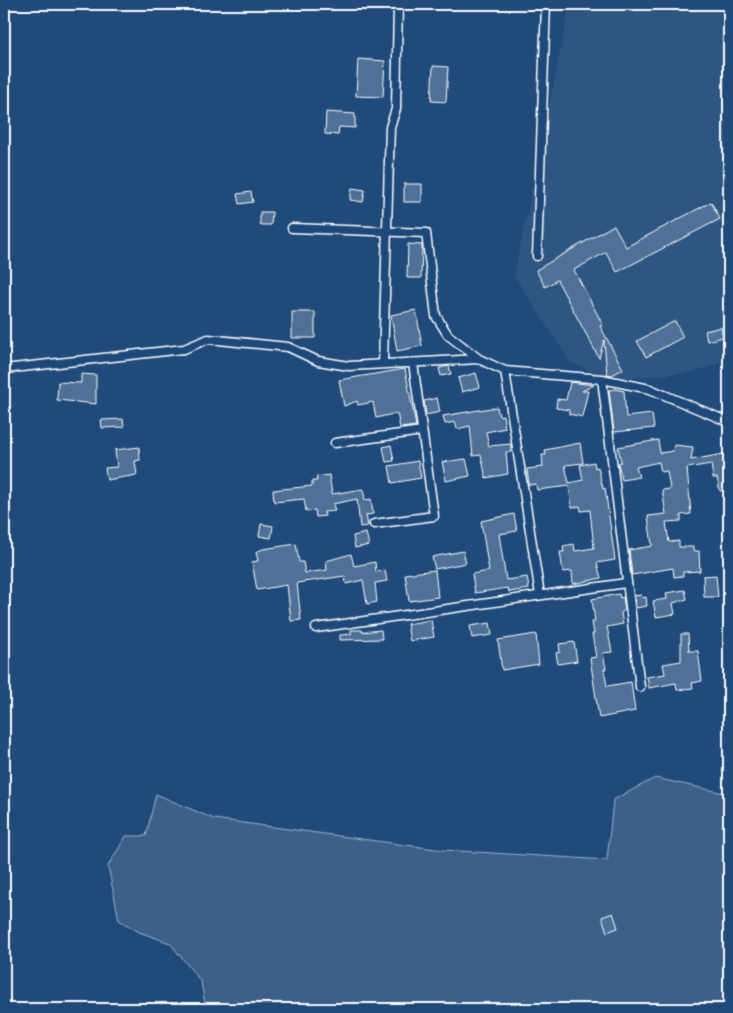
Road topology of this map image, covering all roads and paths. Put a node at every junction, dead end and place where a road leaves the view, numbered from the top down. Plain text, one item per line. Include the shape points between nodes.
1 (398, 4) edge
2 (546, 4) edge
3 (292, 228) dead end
4 (387, 232) junction
5 (537, 256) dead end
6 (479, 359) junction
7 (383, 363) junction
8 (413, 363) junction
9 (4, 369) edge
10 (505, 370) junction
11 (602, 378) junction
12 (729, 422) edge
13 (422, 431) junction
14 (335, 443) dead end
15 (374, 524) dead end
16 (626, 583) junction
17 (540, 595) junction
18 (316, 628) dead end
19 (640, 687) dead end

1 - 4 street via 396,109 390,127
2 - 5 street
3 - 4 street
4 - 6 street via 426,233 436,316 448,335
4 - 7 street
6 - 8 street
6 - 10 street
7 - 8 street
7 - 9 street via 349,366 318,362 288,347 208,339 184,348
8 - 13 street
10 - 11 street
10 - 17 street
11 - 12 street via 650,388
11 - 16 street
13 - 14 street
13 - 15 street via 434,516
16 - 17 street
16 - 19 street
17 - 18 street

